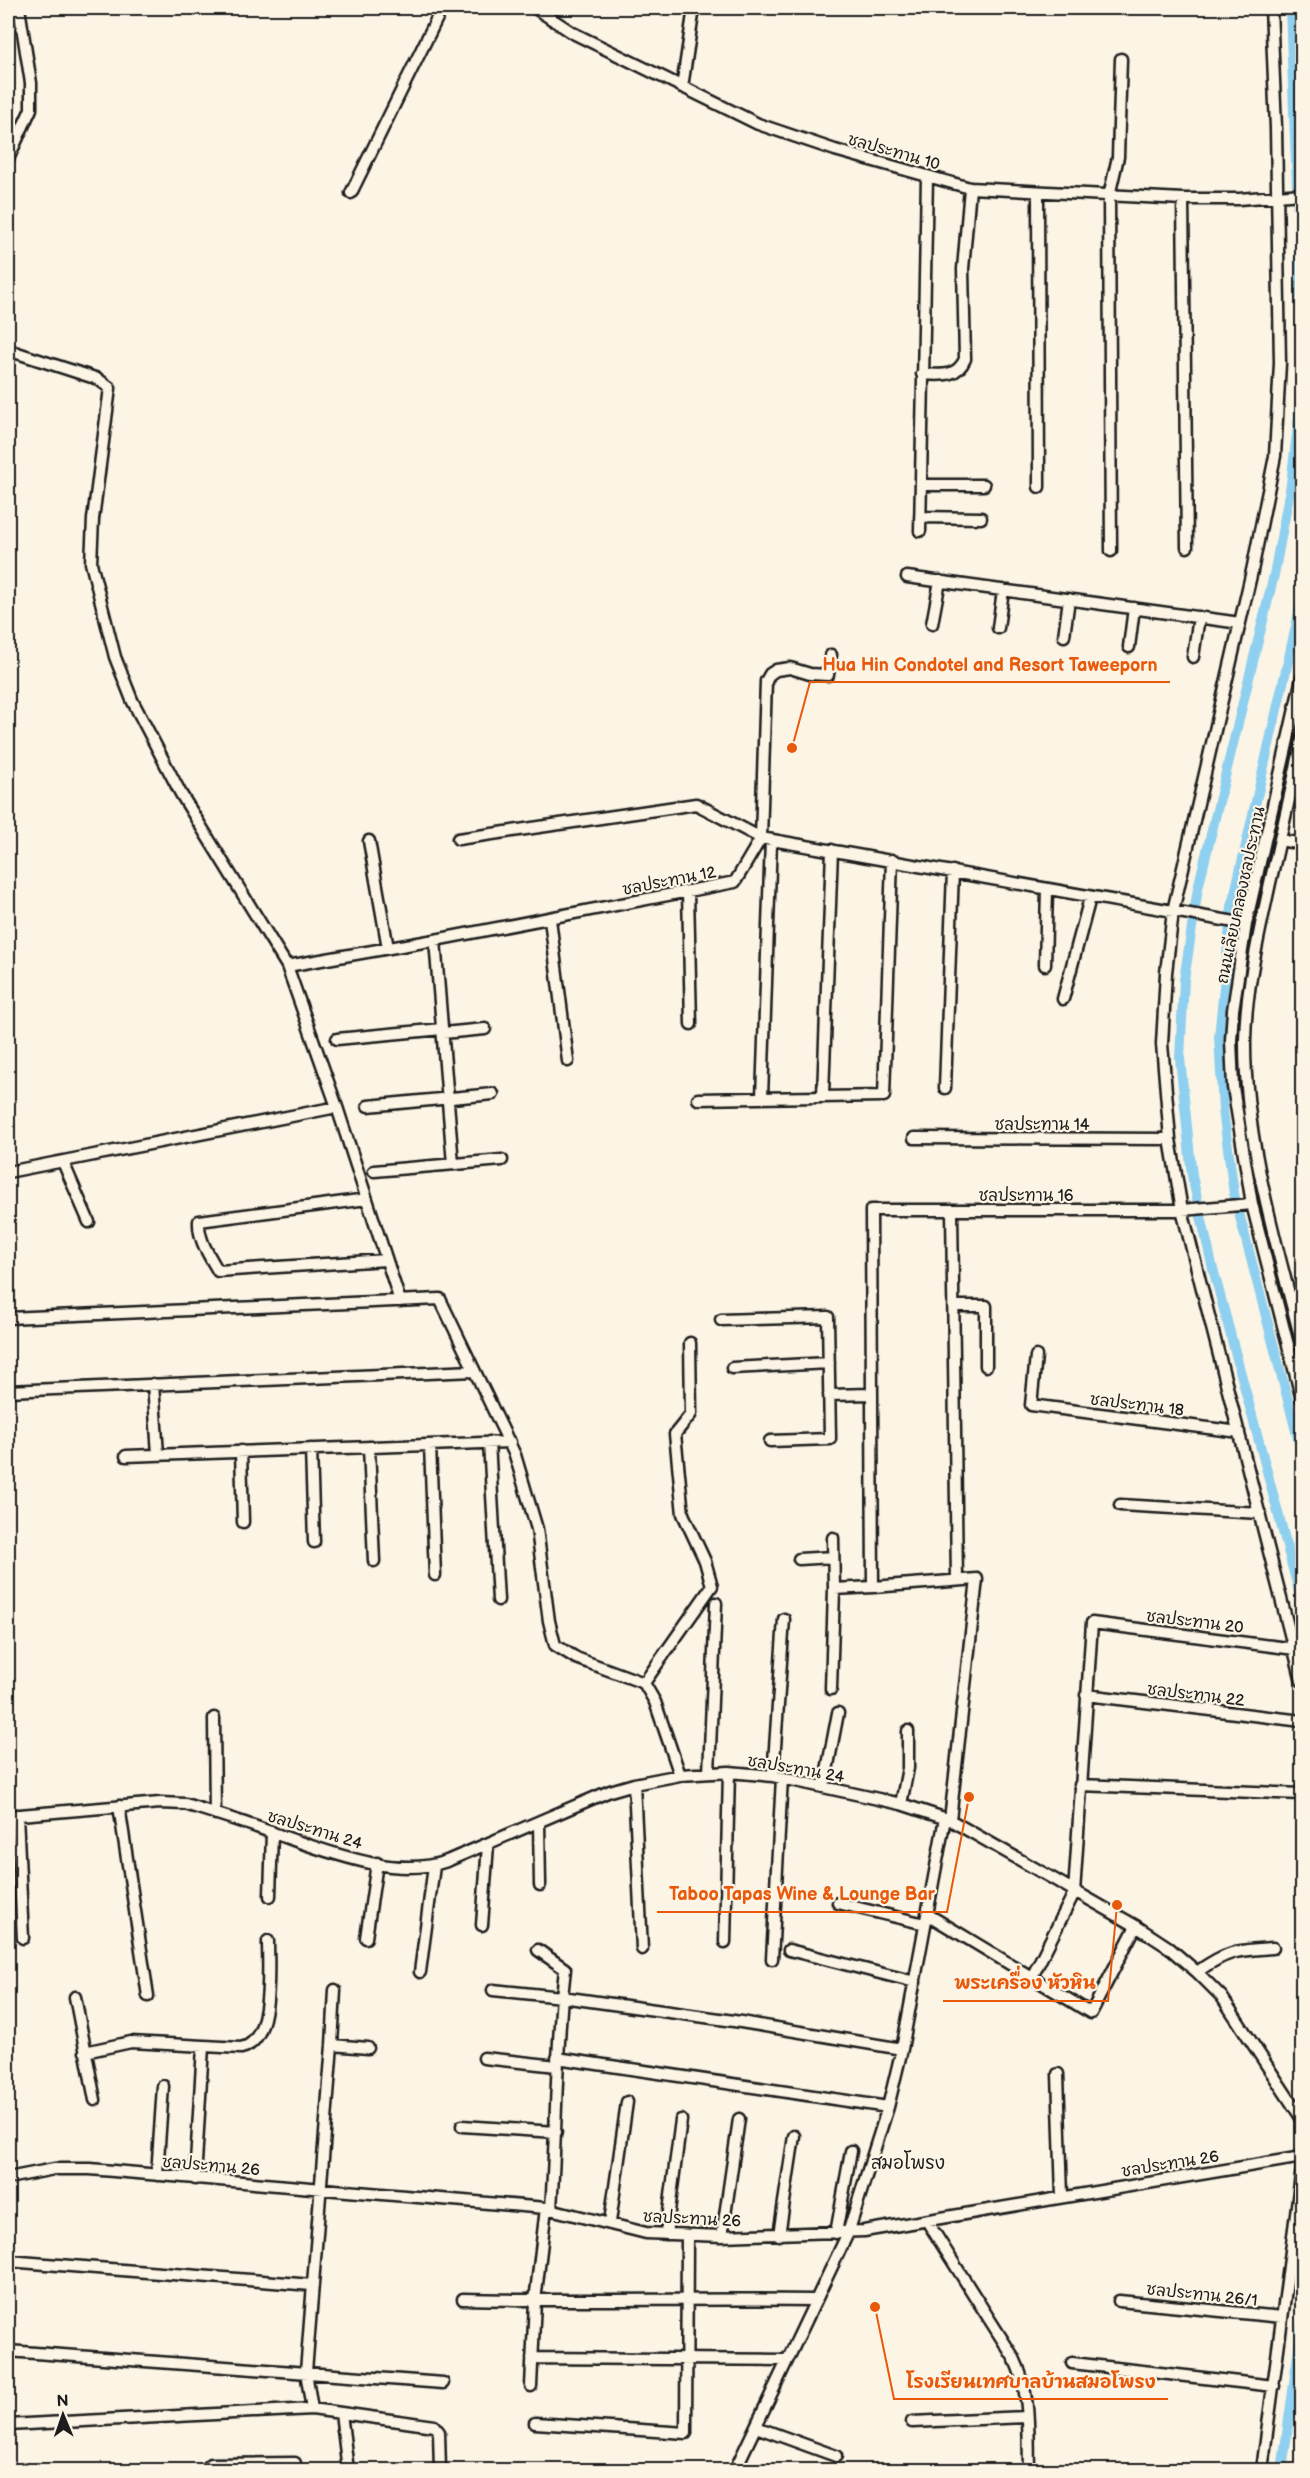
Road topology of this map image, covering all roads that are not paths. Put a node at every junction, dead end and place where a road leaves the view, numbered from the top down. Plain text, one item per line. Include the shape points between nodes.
1 (19, 8) edge
2 (441, 8) edge
3 (535, 8) edge
4 (694, 8) edge
5 (1271, 8) edge
6 (1121, 59) dead end
7 (682, 87) junction
8 (8, 159) edge
9 (927, 177) junction
10 (970, 188) junction
11 (1038, 192) junction
12 (351, 193) dead end
13 (1302, 194) edge
14 (1278, 195) junction
15 (1109, 196) junction
16 (1183, 199) junction
17 (8, 350) edge
18 (922, 374) junction
19 (922, 485) junction
20 (984, 485) dead end
21 (1039, 487) dead end
22 (921, 517) junction
23 (981, 518) dead end
24 (920, 531) dead end
25 (1187, 547) dead end
26 (1111, 552) dead end
27 (907, 577) dead end
28 (940, 581) junction
29 (1003, 590) junction
30 (1069, 599) junction
31 (1134, 608) junction
32 (1199, 617) junction
33 (1240, 623) junction
34 (932, 624) dead end
35 (998, 628) dead end
36 (1064, 636) dead end
37 (1129, 646) dead end
38 (831, 655) dead end
39 (1193, 657) dead end
40 (1302, 678) edge
41 (1302, 740) edge
42 (458, 839) dead end
43 (766, 839) junction
44 (1280, 840) junction
45 (369, 841) dead end
46 (1302, 844) edge
47 (832, 850) junction
48 (892, 860) junction
49 (953, 871) junction
50 (1047, 890) junction
51 (688, 892) junction
52 (1090, 898) junction
53 (1173, 910) junction
54 (550, 919) junction
55 (1246, 924) junction
56 (435, 940) junction
57 (388, 948) junction
58 (1045, 965) dead end
59 (287, 966) junction
60 (1063, 999) dead end
61 (691, 1024) dead end
62 (485, 1029) dead end
63 (442, 1031) junction
64 (337, 1039) dead end
65 (568, 1060) dead end
66 (945, 1088) dead end
67 (493, 1094) dead end
68 (823, 1095) junction
69 (762, 1097) junction
70 (448, 1098) junction
71 (698, 1099) dead end
72 (368, 1106) dead end
73 (337, 1107) junction
74 (914, 1138) dead end
75 (1170, 1139) junction
76 (502, 1160) dead end
77 (63, 1162) junction
78 (453, 1164) junction
79 (374, 1171) dead end
80 (8, 1172) edge
81 (367, 1199) junction
82 (1252, 1204) junction
83 (1182, 1210) junction
84 (952, 1211) junction
85 (89, 1222) dead end
86 (386, 1260) junction
87 (400, 1301) junction
88 (954, 1306) junction
89 (8, 1318) edge
90 (721, 1320) dead end
91 (690, 1343) dead end
92 (1302, 1344) edge
93 (1036, 1356) dead end
94 (829, 1363) junction
95 (986, 1366) dead end
96 (732, 1368) dead end
97 (474, 1371) junction
98 (153, 1384) junction
99 (8, 1391) edge
100 (872, 1394) junction
101 (829, 1395) junction
102 (1302, 1400) edge
103 (1239, 1432) junction
104 (489, 1442) junction
105 (510, 1442) junction
106 (770, 1442) dead end
107 (430, 1445) junction
108 (369, 1447) junction
109 (311, 1449) junction
110 (241, 1451) junction
111 (158, 1454) junction
112 (126, 1455) dead end
113 (1120, 1505) dead end
114 (1260, 1513) junction
115 (243, 1522) dead end
116 (833, 1538) dead end
117 (314, 1542) dead end
118 (833, 1557) junction
119 (799, 1559) dead end
120 (374, 1561) dead end
121 (435, 1575) dead end
122 (957, 1580) junction
123 (873, 1587) junction
124 (834, 1589) junction
125 (498, 1600) dead end
126 (716, 1603) dead end
127 (784, 1619) dead end
128 (1295, 1649) junction
129 (1302, 1681) edge
130 (644, 1683) junction
131 (831, 1689) dead end
132 (1086, 1695) junction
133 (838, 1713) dead end
134 (214, 1718) dead end
135 (1302, 1721) edge
136 (908, 1731) dead end
137 (729, 1772) junction
138 (709, 1773) junction
139 (680, 1775) junction
140 (778, 1777) junction
141 (634, 1784) junction
142 (1080, 1785) junction
143 (824, 1786) junction
144 (1302, 1794) edge
145 (902, 1804) junction
146 (119, 1806) junction
147 (215, 1814) junction
148 (12, 1816) edge
149 (947, 1819) junction
150 (539, 1822) junction
151 (272, 1832) junction
152 (488, 1845) junction
153 (377, 1863) junction
154 (434, 1866) junction
155 (540, 1885) dead end
156 (1074, 1893) junction
157 (270, 1896) dead end
158 (838, 1903) dead end
159 (926, 1919) junction
160 (482, 1925) dead end
161 (1136, 1926) junction
162 (23, 1938) dead end
163 (366, 1938) dead end
164 (268, 1941) dead end
165 (725, 1942) dead end
166 (1273, 1948) dead end
167 (642, 1949) dead end
168 (538, 1950) dead end
169 (789, 1950) dead end
170 (772, 1959) dead end
171 (420, 1972) dead end
172 (1197, 1972) junction
173 (1031, 1979) junction
174 (915, 1982) junction
175 (334, 1990) dead end
176 (493, 1990) dead end
177 (148, 1996) dead end
178 (75, 1997) dead end
179 (562, 1997) junction
180 (332, 2045) junction
181 (203, 2046) junction
182 (368, 2048) dead end
183 (902, 2049) junction
184 (8, 2052) edge
185 (85, 2052) junction
186 (484, 2058) dead end
187 (557, 2062) junction
188 (10, 2067) dead end
189 (1058, 2074) dead end
190 (163, 2085) dead end
191 (95, 2100) dead end
192 (627, 2103) dead end
193 (888, 2107) junction
194 (1302, 2119) edge
195 (681, 2120) dead end
196 (740, 2120) dead end
197 (462, 2126) dead end
198 (556, 2132) junction
199 (794, 2136) dead end
200 (851, 2151) dead end
201 (1302, 2157) edge
202 (1302, 2168) edge
203 (157, 2175) junction
204 (8, 2178) edge
205 (195, 2179) junction
206 (320, 2190) junction
207 (1062, 2196) junction
208 (549, 2208) junction
209 (927, 2221) junction
210 (610, 2223) junction
211 (842, 2233) junction
212 (666, 2234) junction
213 (779, 2235) junction
214 (687, 2236) junction
215 (722, 2236) junction
216 (8, 2261) edge
217 (312, 2285) junction
218 (687, 2298) junction
219 (463, 2299) dead end
220 (814, 2300) junction
221 (535, 2301) junction
222 (1119, 2301) dead end
223 (1282, 2317) junction
224 (8, 2351) edge
225 (532, 2358) junction
226 (688, 2360) junction
227 (787, 2360) junction
228 (1072, 2363) dead end
229 (306, 2373) junction
230 (443, 2383) dead end
231 (531, 2386) dead end
232 (1274, 2386) junction
233 (312, 2409) junction
234 (341, 2412) junction
235 (1027, 2417) junction
236 (535, 2422) dead end
237 (912, 2422) dead end
238 (8, 2425) edge
239 (756, 2427) junction
240 (836, 2456) dead end
241 (295, 2463) dead end
242 (257, 2467) edge
243 (205, 2470) edge
244 (348, 2470) edge
245 (440, 2470) edge
246 (735, 2470) edge
247 (1029, 2470) edge
248 (1262, 2470) edge

1 - 8 street via 31,108
2 - 12 street
3 - 7 street, ชลประทาน 10 via 573,33
4 - 7 street
5 - 14 street
6 - 15 street via 1118,156
7 - 9 street, ชลประทาน 10 via 758,124
9 - 10 street, ชลประทาน 10
9 - 18 street
10 - 11 street, ชลประทาน 10
10 - 18 street via 963,269 965,359 952,374
11 - 15 street, ชลประทาน 10
11 - 21 street
13 - 14 street, ชลประทาน 10
14 - 16 street, ชลประทาน 10
14 - 33 street via 1281,363 1275,456
15 - 16 street, ชลประทาน 10
15 - 26 street
16 - 25 street
17 - 59 street via 98,379 110,388 93,519 92,563 115,657 132,700 181,794
18 - 19 street
19 - 20 street
19 - 22 street
22 - 23 street
22 - 24 street
27 - 28 street
28 - 29 street
28 - 34 street
29 - 30 street
29 - 35 street
30 - 31 street
30 - 36 street
31 - 32 street
31 - 37 street
32 - 33 street
32 - 39 street
33 - 53 street
38 - 43 street via 828,675 784,668 770,674 766,681
40 - 55 street, ถนนเลียบคลองชลประทาน
41 - 44 street, ถนนเลียบคลองชลประทาน
42 - 43 street via 696,804
43 - 47 street
43 - 51 street, ชลประทาน 12 via 735,882
43 - 69 street
44 - 46 street
44 - 92 street, ถนนเลียบคลองชลประทาน via 1251,975 1245,1041 1247,1086 1267,1205
45 - 57 street
47 - 48 street
47 - 68 street
48 - 49 street
48 - 68 street via 884,1096
49 - 50 street
49 - 66 street
50 - 52 street
50 - 58 street
51 - 54 street, ชลประทาน 12
51 - 61 street
52 - 53 street
52 - 60 street
53 - 55 street
53 - 75 street via 1162,1044
54 - 56 street, ชลประทาน 12
54 - 65 street
55 - 82 street, ถนนเลียบคลองชลประทาน via 1231,1040 1233,1087
56 - 57 street, ชลประทาน 12
56 - 63 street
57 - 59 street, ชลประทาน 12
59 - 73 street
62 - 63 street
63 - 64 street
63 - 70 street
67 - 70 street
68 - 69 street
69 - 71 street
70 - 72 street
70 - 78 street
73 - 77 street
73 - 81 street
74 - 75 street, ชลประทาน 14
75 - 83 street
76 - 78 street
77 - 80 street
77 - 85 street
78 - 79 street
81 - 86 street
81 - 86 street via 200,1221 199,1230 218,1271
82 - 83 street, ชลประทาน 16
82 - 102 street, ถนนเลียบคลองชลประทาน
83 - 84 street, ชลประทาน 16
83 - 103 street
84 - 88 street
84 - 100 street, ชลประทาน 16 via 871,1210
86 - 87 street
87 - 89 street
87 - 97 street via 440,1299
88 - 95 street via 986,1306
88 - 122 street
90 - 94 street via 828,1317
91 - 130 street via 691,1414 675,1434 683,1514 705,1560 712,1586
93 - 103 street, ชลประทาน 18 via 1031,1405
94 - 96 street
94 - 101 street
97 - 98 street
97 - 105 street
98 - 99 street
98 - 111 street
100 - 101 street
100 - 123 street
101 - 106 street via 830,1439
103 - 114 street
104 - 105 street
104 - 107 street
104 - 125 street
105 - 130 street via 537,1529 555,1645 576,1658
107 - 108 street
107 - 121 street
108 - 109 street
108 - 120 street
109 - 110 street
109 - 117 street
110 - 111 street
110 - 115 street
111 - 112 street
113 - 114 street
114 - 128 street
116 - 118 street
118 - 119 street
118 - 124 street
122 - 123 street
122 - 149 street via 977,1579
123 - 124 street
124 - 131 street
126 - 138 street
127 - 140 street
128 - 129 street
128 - 132 street, ชลประทาน 20 via 1092,1623
130 - 139 street via 655,1702
132 - 135 street, ชลประทาน 22
132 - 142 street
133 - 143 street
134 - 147 street
136 - 145 street
137 - 138 street, ชลประทาน 24
137 - 140 street, ชลประทาน 24
137 - 165 street
138 - 139 street, ชลประทาน 24
139 - 141 street, ชลประทาน 24
140 - 143 street, ชลประทาน 24
140 - 170 street
141 - 150 street, ชลประทาน 24
141 - 167 street
142 - 144 street
142 - 156 street
143 - 145 street, ชลประทาน 24
145 - 149 street, ชลประทาน 24
146 - 147 street, ชลประทาน 24 via 185,1804
146 - 148 street, ชลประทาน 24
146 - 177 street
147 - 151 street, ชลประทาน 24
148 - 162 street
149 - 156 street, ชลประทาน 24
149 - 159 street
150 - 152 street, ชลประทาน 24
150 - 155 street
151 - 153 street, ชลประทาน 24 via 327,1852
151 - 157 street
152 - 154 street, ชลประทาน 24
152 - 160 street
153 - 154 street, ชลประทาน 24
153 - 163 street
154 - 171 street
156 - 161 street, ชลประทาน 24
156 - 173 street
158 - 159 street
159 - 173 street
159 - 174 street
161 - 172 street, ชลประทาน 24
161 - 173 street via 1091,2013
164 - 181 street via 267,2012 255,2042 242,2048
166 - 172 street via 1236,1950 1219,1956
168 - 179 street via 565,1969
169 - 174 street
172 - 194 street, ชลประทาน 24 via 1222,1997
174 - 183 street
175 - 180 street
176 - 179 street
178 - 185 street
179 - 183 street
179 - 187 street
180 - 182 street
180 - 206 street
181 - 185 street via 131,2042
181 - 205 street
183 - 193 street
184 - 188 street
185 - 191 street
186 - 187 street
187 - 193 street
187 - 198 street
189 - 207 street
190 - 203 street
192 - 210 street
193 - 211 street
195 - 212 street
196 - 215 street
197 - 198 street
198 - 208 street
199 - 213 street
200 - 211 street
201 - 207 street, ชลประทาน 26
202 - 223 street
203 - 204 street, ชลประทาน 26 via 72,2168
203 - 205 street, ชลประทาน 26
205 - 206 street, ชลประทาน 26
206 - 208 street, ชลประทาน 26
206 - 217 street
207 - 209 street, ชลประทาน 26
208 - 210 street, ชลประทาน 26
208 - 221 street
209 - 211 street, ชลประทาน 26
209 - 235 street via 1014,2358 1022,2375
210 - 212 street, ชลประทาน 26
211 - 213 street, ชลประทาน 26
211 - 220 street
212 - 214 street, ชลประทาน 26
213 - 215 street, ชลประทาน 26
214 - 215 street, ชลประทาน 26
214 - 218 street
216 - 217 street
217 - 229 street
218 - 220 street
218 - 221 street
218 - 226 street
219 - 221 street
220 - 227 street
221 - 225 street
222 - 223 street, ชลประทาน 26/1
223 - 232 street
224 - 229 street
225 - 226 street
225 - 231 street
226 - 227 street
226 - 236 street via 686,2433
227 - 239 street
228 - 232 street
229 - 230 street
229 - 233 street
232 - 248 street
233 - 234 street
233 - 238 street
234 - 244 street
234 - 245 street via 434,2426 439,2432
235 - 237 street
235 - 247 street
239 - 240 street
239 - 246 street
241 - 242 street
242 - 243 street via 211,2464

